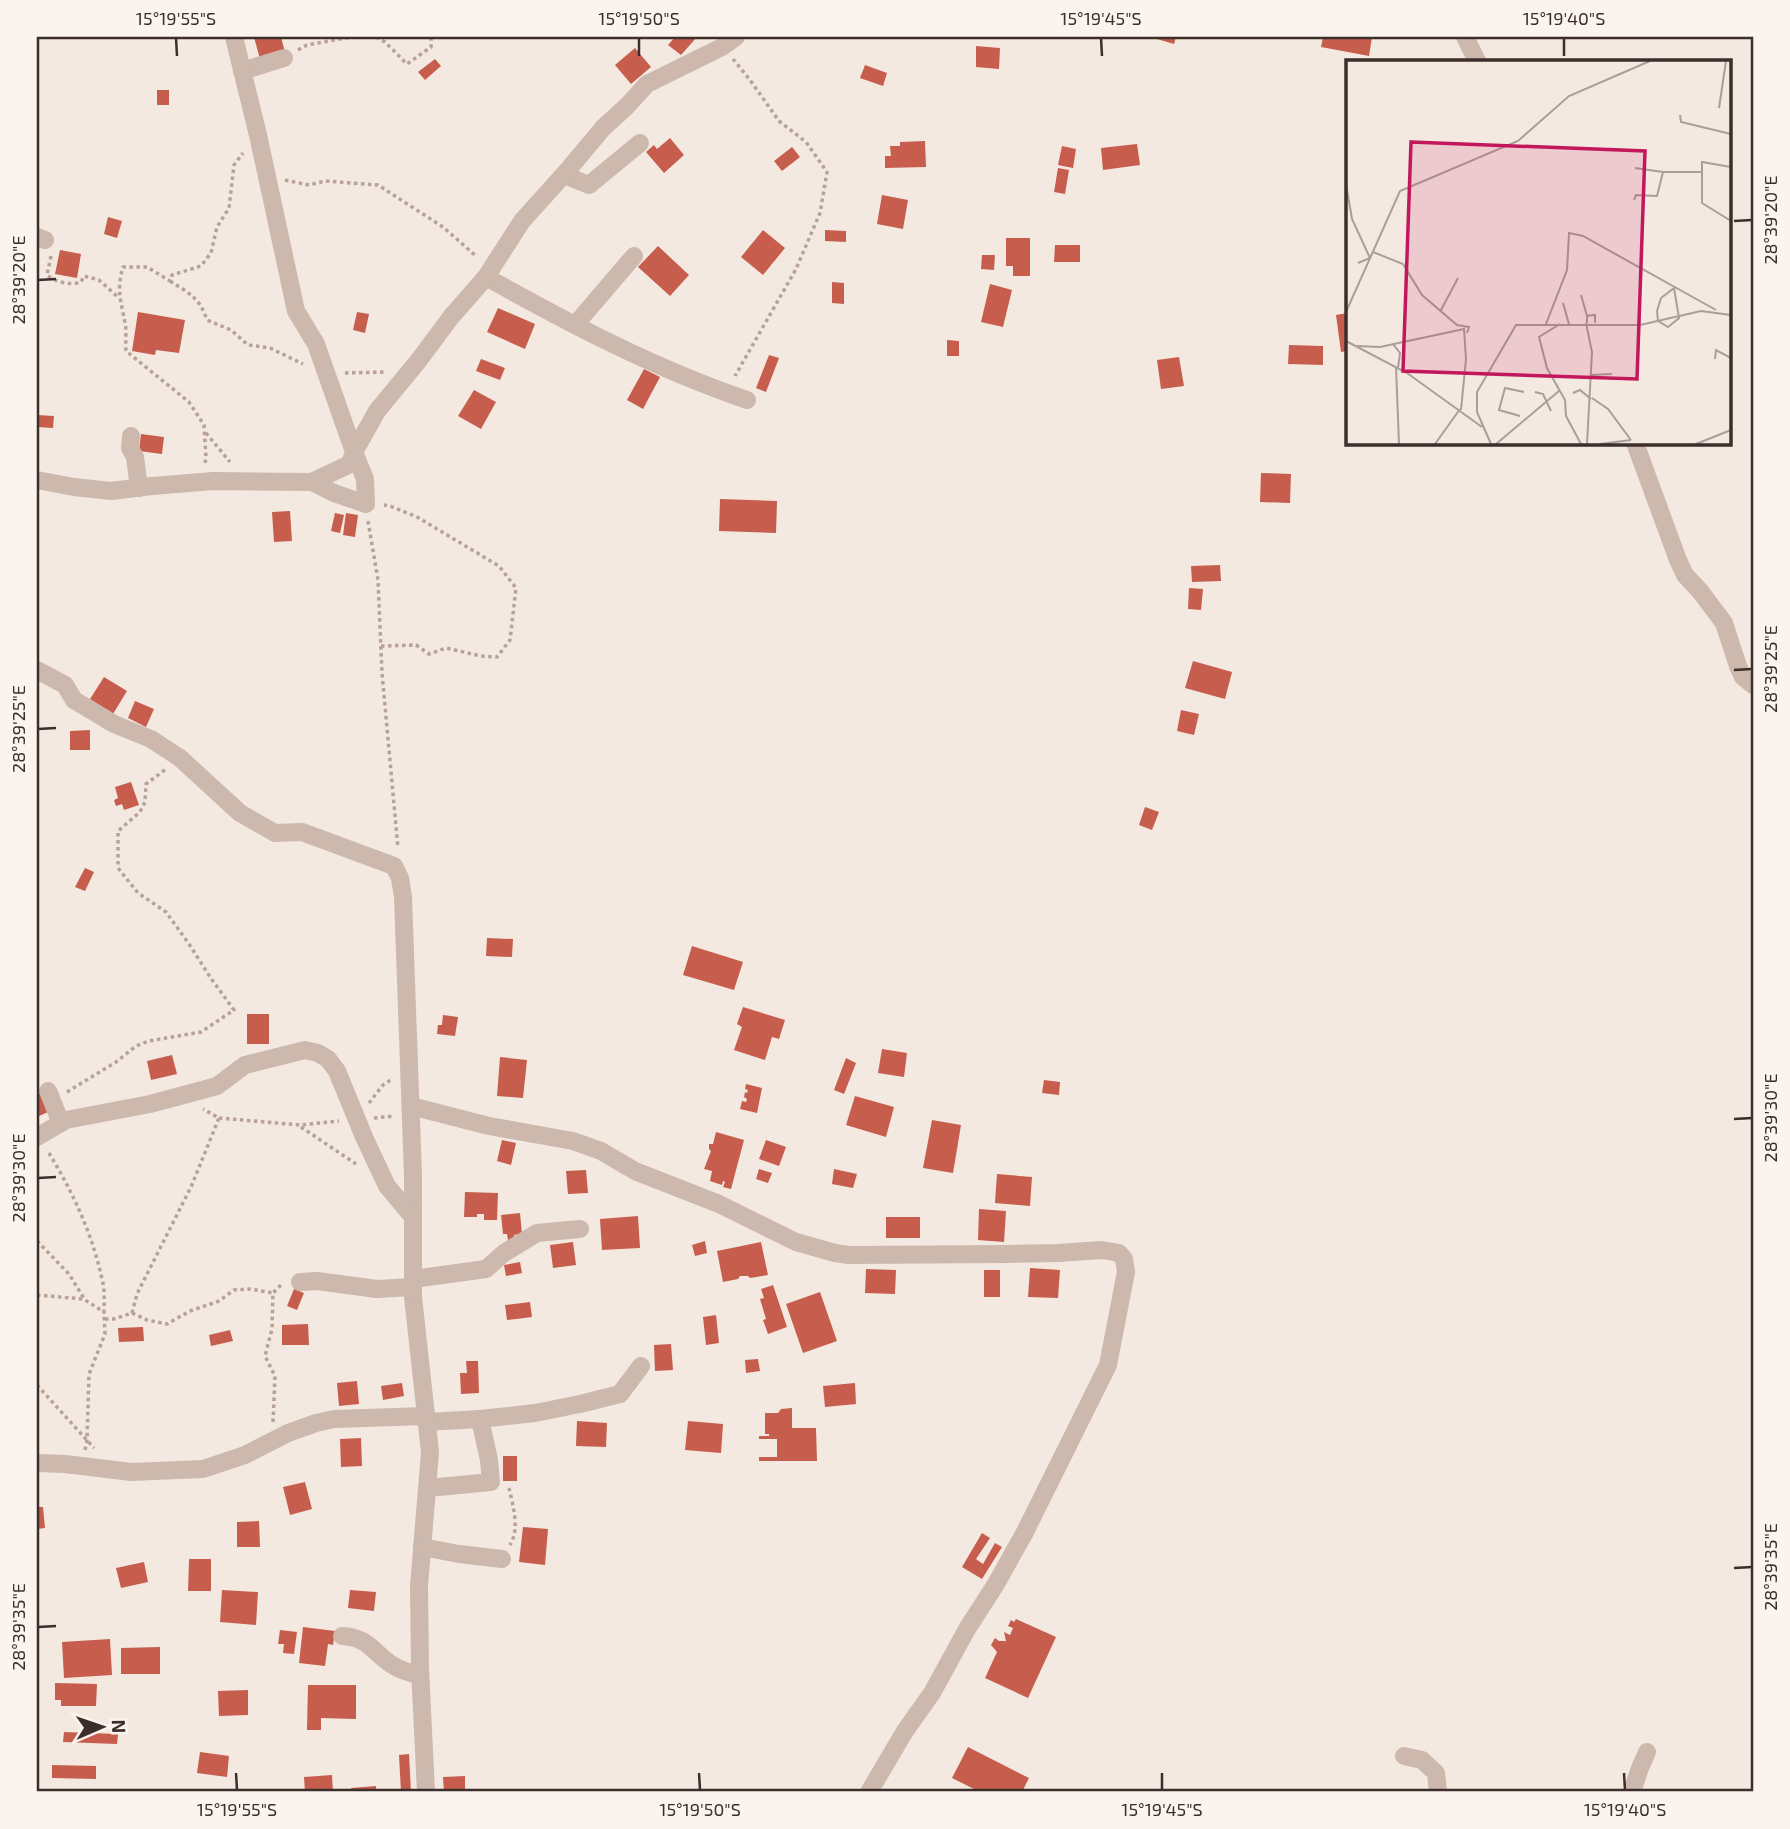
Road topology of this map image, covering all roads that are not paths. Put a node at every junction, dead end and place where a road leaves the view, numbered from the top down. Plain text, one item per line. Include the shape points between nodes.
1 (234, 37) edge
2 (1465, 37) edge
3 (724, 40) edge
4 (284, 58) road end
5 (1476, 60) edge
6 (242, 71) junction
7 (640, 143) dead end
8 (564, 175) junction
9 (634, 256) dead end
10 (486, 277) junction
11 (575, 325) junction
12 (747, 401) dead end
13 (131, 436) dead end
14 (1635, 444) edge
15 (354, 452) junction
16 (37, 480) edge
17 (312, 482) junction
18 (139, 488) junction
19 (37, 670) edge
20 (1753, 685) edge
21 (48, 1090) road end
22 (411, 1110) junction
23 (61, 1123) junction
24 (38, 1137) edge
25 (413, 1217) junction
26 (580, 1229) dead end
27 (300, 1282) road end
28 (413, 1283) junction
29 (641, 1366) dead end
30 (426, 1419) junction
31 (480, 1419) junction
32 (37, 1464) edge
33 (428, 1488) junction
34 (422, 1547) junction
35 (502, 1559) road end
36 (342, 1636) dead end
37 (421, 1676) junction
38 (1647, 1752) dead end
39 (1404, 1756) dead end
40 (426, 1792) edge
41 (869, 1792) edge
42 (1438, 1792) edge
43 (1632, 1792) edge

1 - 6 street
2 - 5 street
3 - 8 street via 647,84
4 - 6 street
6 - 15 street via 296,312 316,344
7 - 8 street via 589,185
8 - 10 street via 522,221
9 - 11 street
10 - 11 street
10 - 15 street via 377,411
11 - 12 street
13 - 18 street
14 - 20 street via 1685,575 1724,623 1743,677
15 - 17 street via 350,464
15 - 17 street via 365,480 366,504
16 - 18 street via 111,491
17 - 18 street via 197,482
19 - 22 street via 65,685 74,700 180,758 240,813 275,833 302,832 394,866 403,897
21 - 23 street
22 - 25 street
22 - 41 street via 573,1141 796,1241 835,1253 1102,1250 1119,1253 1124,1259 1126,1272 1108,1365 996,1584
23 - 24 street
23 - 25 street via 217,1086 245,1065 305,1051 318,1053 328,1059 344,1086 387,1186
25 - 28 street
26 - 28 street via 537,1233 485,1269
27 - 28 street via 317,1280 377,1289
28 - 30 street
29 - 31 street via 620,1394 534,1413
30 - 31 street
30 - 32 street via 316,1423 203,1469 131,1472
30 - 33 street
31 - 33 street via 491,1482
33 - 34 street
34 - 35 street
34 - 37 street
36 - 37 street via 354,1636 394,1666
37 - 40 street
38 - 43 street
39 - 42 street via 1422,1760 1436,1773

